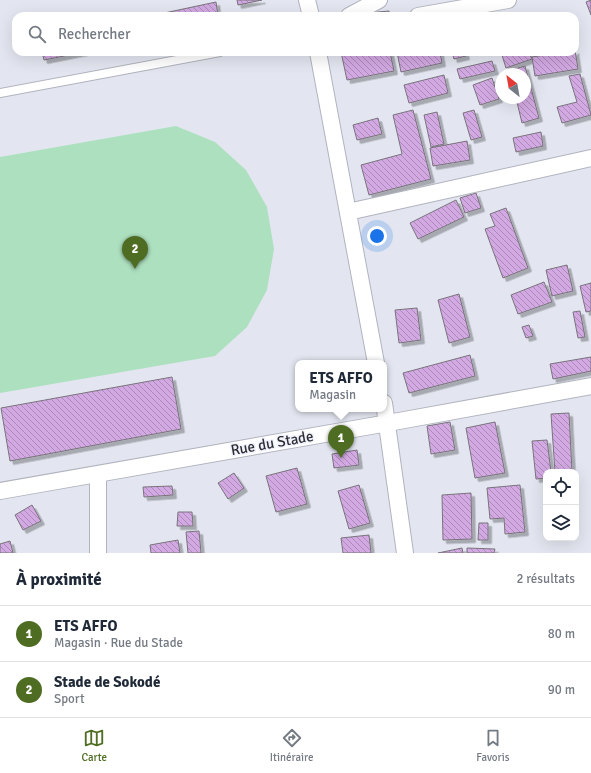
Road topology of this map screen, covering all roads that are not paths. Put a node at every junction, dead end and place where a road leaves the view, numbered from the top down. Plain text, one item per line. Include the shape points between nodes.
1 (308, 0) edge
2 (379, 0) edge
3 (508, 0) edge
4 (310, 12) edge
5 (356, 12) edge
6 (440, 12) edge
7 (199, 56) edge
8 (319, 56) edge
9 (0, 93) edge
10 (591, 158) edge
11 (348, 212) junction
12 (375, 360) edge
13 (591, 386) edge
14 (386, 412) edge
15 (388, 423) junction
16 (98, 474) junction
17 (0, 491) edge
18 (98, 553) edge
19 (405, 553) edge

1 - 4 street
2 - 5 street
3 - 6 street
7 - 9 lane
8 - 11 street
10 - 11 street
11 - 12 street
13 - 15 street, Rue du Stade
14 - 15 street
15 - 16 street, Rue du Stade
15 - 19 street
16 - 17 street, Rue du Stade
16 - 18 street

